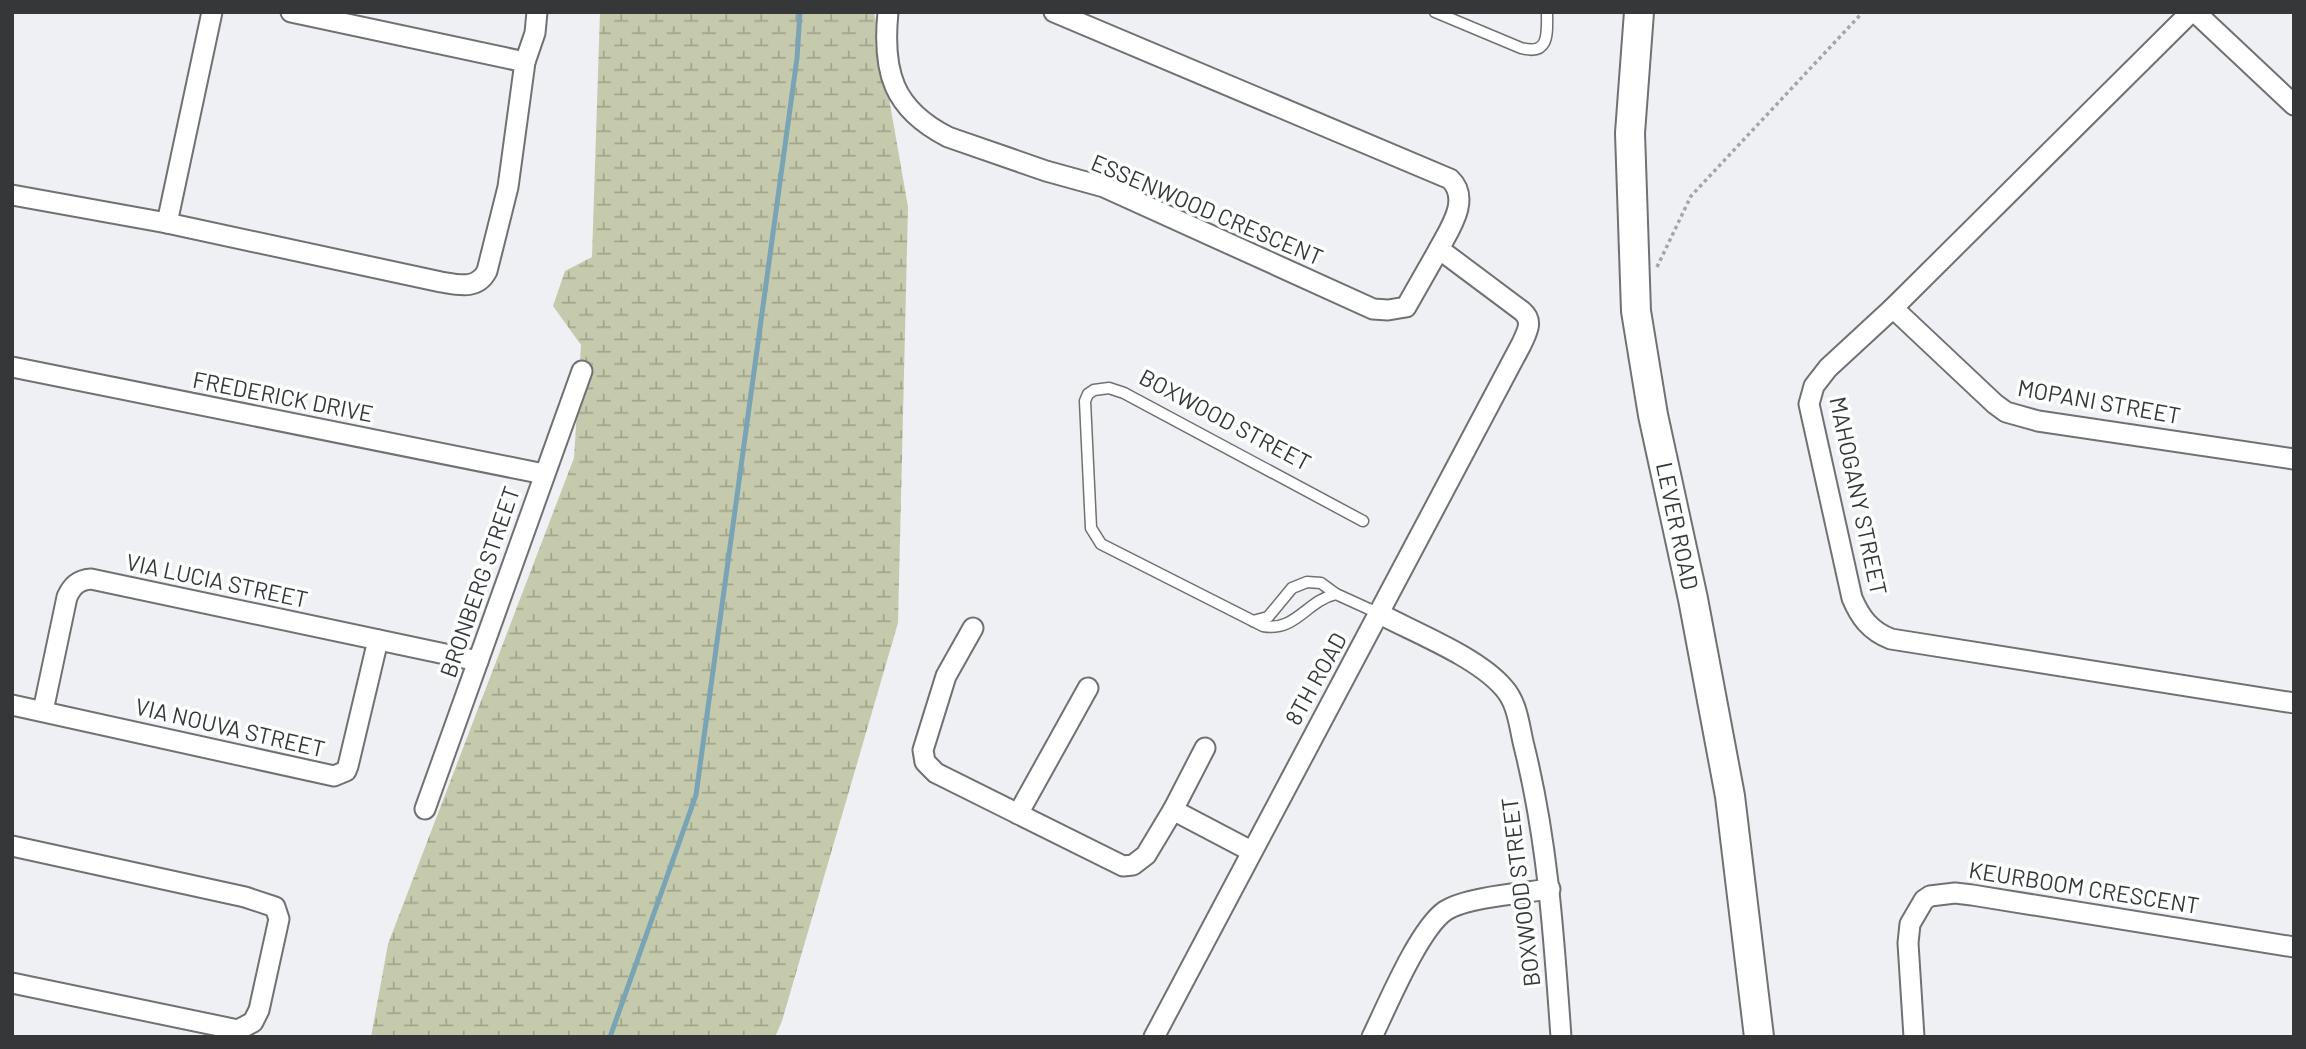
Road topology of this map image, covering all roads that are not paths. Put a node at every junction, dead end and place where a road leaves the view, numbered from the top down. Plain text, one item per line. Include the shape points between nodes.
1 (212, 12) edge
2 (293, 12) edge
3 (537, 12) edge
4 (888, 12) edge
5 (1054, 12) edge
6 (1435, 12) edge
7 (1547, 12) edge
8 (1623, 12) edge
9 (1639, 12) edge
10 (2193, 12) edge
11 (525, 62) junction
12 (2293, 104) edge
13 (12, 195) edge
14 (167, 223) junction
15 (1439, 249) junction
16 (1893, 308) junction
17 (12, 367) edge
18 (582, 371) dead end
19 (2294, 459) edge
20 (544, 474) junction
21 (1363, 521) dead end
22 (1336, 594) junction
23 (1380, 614) junction
24 (1253, 621) junction
25 (973, 628) dead end
26 (378, 640) junction
27 (478, 661) junction
28 (1088, 688) dead end
29 (2294, 703) edge
30 (12, 705) edge
31 (43, 711) junction
32 (1205, 748) dead end
33 (425, 809) dead end
34 (1173, 810) junction
35 (1018, 814) junction
36 (12, 846) edge
37 (1251, 851) junction
38 (1550, 889) junction
39 (2294, 947) edge
40 (12, 983) edge
41 (1154, 1037) edge
42 (1371, 1037) edge
43 (1561, 1037) edge
44 (1743, 1037) edge
45 (1759, 1037) edge
46 (1914, 1037) edge

1 - 14 street
2 - 11 street
3 - 11 street via 537,28
4 - 15 street, ESSENWOOD CRESCENT via 889,70 901,99 909,111 948,137 1104,187 1373,309 1406,307
5 - 15 street, ESSENWOOD CRESCENT via 1445,175 1458,187 1460,198
6 - 7 lane via 1535,51 1545,40
8 - 44 main road, LEVER ROAD via 1620,135 1630,323 1651,452 1723,802
9 - 45 main road, LEVER ROAD via 1630,133 1636,311 1737,836
10 - 12 street
10 - 16 street, MAHOGANY STREET
11 - 14 street via 508,187 487,271 478,282 464,286 440,282
13 - 14 street
15 - 23 street, 8TH ROAD via 1527,315 1529,330
16 - 19 street, MOPANI STREET via 2006,412 2038,421
16 - 29 street, MAHOGANY STREET via 1829,368 1810,396 1852,598 1871,629 1891,639
17 - 20 street, FREDERICK DRIVE
18 - 20 street, BRONBERG STREET
20 - 27 street, BRONBERG STREET
21 - 24 lane, BOXWOOD STREET via 1124,393 1109,388 1088,394 1084,414 1095,537 1106,547
22 - 23 lane, BOXWOOD STREET
22 - 24 lane, BOXWOOD STREET via 1324,597 1280,627
22 - 24 lane, BOXWOOD STREET via 1321,583 1298,585 1268,617
23 - 37 street, 8TH ROAD
23 - 38 street, BOXWOOD STREET via 1480,667 1509,694 1533,782
25 - 35 street via 946,676 923,757 936,774
26 - 27 street, VIA LUCIA STREET
26 - 31 street, VIA LUCIA STREET via 83,580 67,597
26 - 31 street, VIA NOUVA STREET via 348,766 334,776
27 - 33 street, BRONBERG STREET
28 - 35 street
30 - 31 street, VIA NOUVA STREET
32 - 34 street
34 - 35 street via 1141,860 1123,866
34 - 37 street
36 - 40 street via 245,897 275,908 279,919 259,1010 246,1028 237,1030
37 - 41 street, 8TH ROAD
38 - 42 street via 1446,910 1423,935
38 - 43 street, BOXWOOD STREET
39 - 46 street, KEURBOOM CRESCENT via 1972,895 1939,894 1924,900 1910,924

